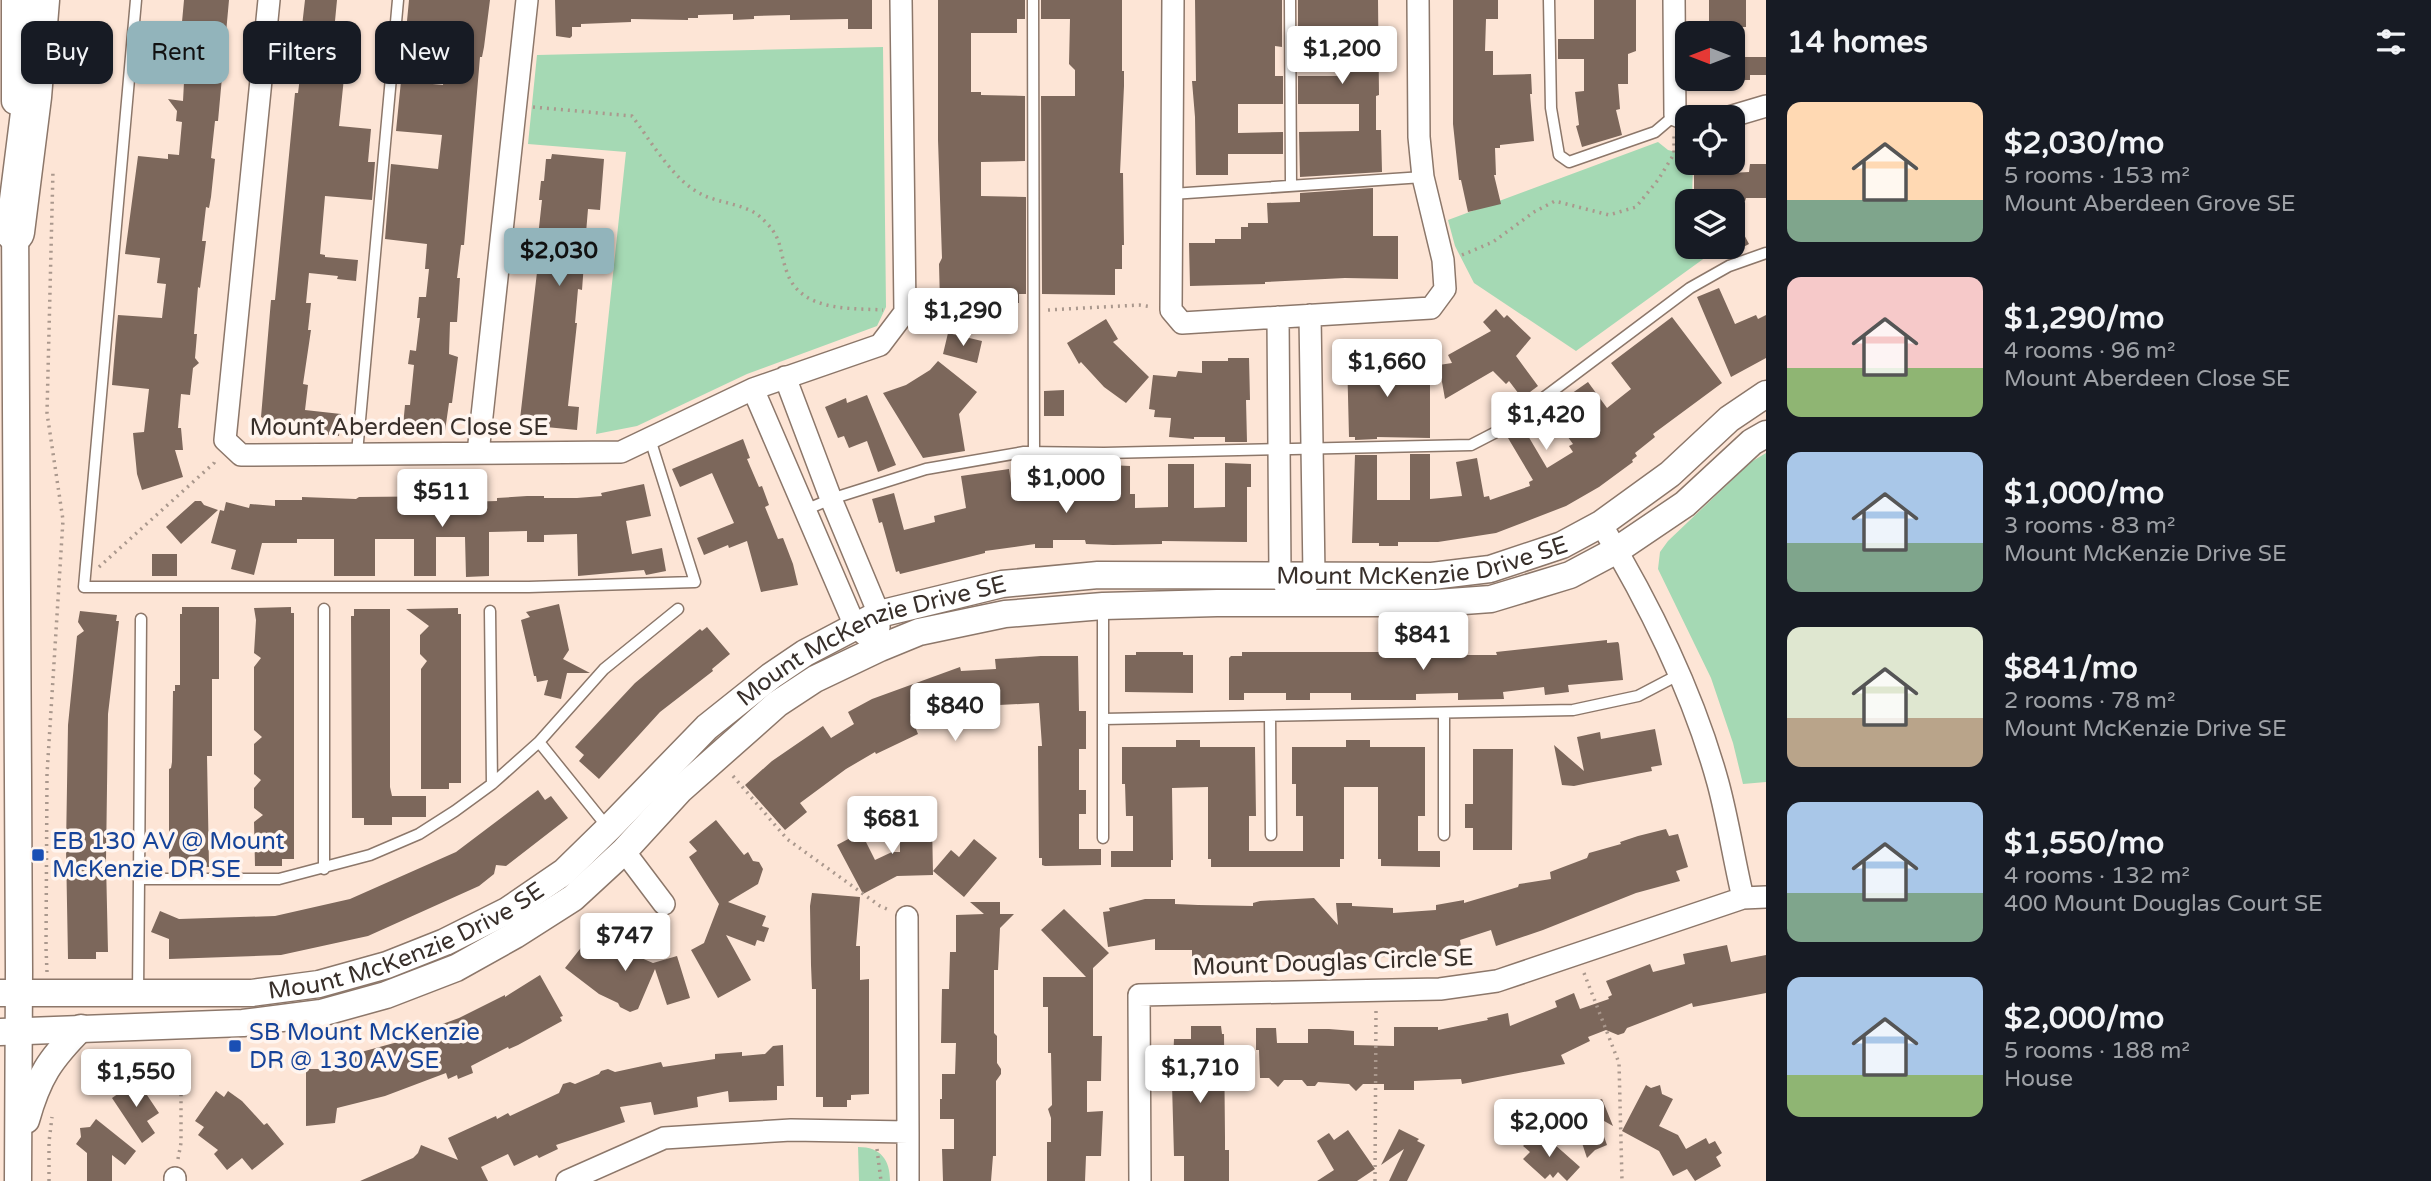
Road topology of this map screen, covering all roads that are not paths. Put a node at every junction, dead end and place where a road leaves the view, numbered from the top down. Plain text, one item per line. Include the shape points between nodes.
1 (15, 0) edge
2 (40, 0) edge
3 (136, 0) edge
4 (269, 0) edge
5 (398, 0) edge
6 (527, 0) edge
7 (901, 0) edge
8 (1032, 0) edge
9 (1173, 0) edge
10 (1290, 0) edge
11 (1418, 0) edge
12 (1549, 0) edge
13 (1674, 0) edge
14 (1680, 105) edge
15 (1766, 106) edge
16 (1745, 112) edge
17 (1675, 121) edge
18 (1423, 177) junction
19 (1291, 186) junction
20 (1172, 194) junction
21 (15, 232) junction
22 (1766, 253) edge
23 (1310, 315) junction
24 (1278, 317) junction
25 (785, 377) junction
26 (753, 389) junction
27 (1766, 394) edge
28 (1766, 433) edge
29 (650, 439) junction
30 (1312, 448) junction
31 (1279, 449) junction
32 (1034, 452) junction
33 (357, 453) junction
34 (478, 453) junction
35 (831, 499) junction
36 (805, 510) junction
37 (1601, 524) junction
38 (1617, 550) junction
39 (1280, 574) junction
40 (1314, 575) junction
41 (1293, 603) junction
42 (1103, 606) junction
43 (324, 609) dead end
44 (678, 609) dead end
45 (490, 611) dead end
46 (879, 614) junction
47 (141, 619) dead end
48 (855, 626) junction
49 (880, 648) junction
50 (1680, 674) junction
51 (1444, 714) junction
52 (1270, 716) junction
53 (1103, 719) junction
54 (539, 742) junction
55 (492, 784) junction
56 (609, 828) junction
57 (1271, 835) dead end
58 (1444, 835) dead end
59 (1103, 838) dead end
60 (624, 852) junction
61 (324, 869) junction
62 (139, 879) junction
63 (1766, 897) edge
64 (1743, 898) junction
65 (664, 904) dead end
66 (908, 917) road end
67 (10, 993) edge
68 (138, 993) junction
69 (81, 1028) junction
70 (9, 1031) edge
71 (908, 1132) junction
72 (18, 1148) junction
73 (18, 1181) edge
74 (567, 1181) edge
75 (908, 1181) edge
76 (1140, 1181) edge

1 - 21 street
2 - 21 highway
3 - 29 lane via 84,587 529,587 695,582
4 - 33 street, Mount Aberdeen Close SE via 225,440 241,455
5 - 33 lane
6 - 34 street
7 - 25 street, Mount Aberdeen Close SE via 905,312 880,345
8 - 32 lane
9 - 20 street
10 - 19 lane
11 - 18 street
12 - 17 lane via 1551,108 1559,155 1569,162
13 - 14 street
15 - 16 street
18 - 19 lane
18 - 23 street via 1443,260 1445,289 1431,308
19 - 20 lane
20 - 24 street via 1171,310 1182,323
21 - 67 street
22 - 30 lane via 1690,288 1502,429 1471,445
23 - 24 street
23 - 30 street
24 - 31 street
25 - 26 street, Mount Aberdeen Close SE
25 - 35 street
26 - 29 street, Mount Aberdeen Close SE
26 - 36 street
27 - 37 street, Mount McKenzie Drive SE via 1728,418 1670,474
28 - 38 street, Mount McKenzie Drive SE via 1685,504
29 - 34 street, Mount Aberdeen Close SE via 621,452
30 - 31 lane
30 - 40 street
31 - 32 lane
31 - 39 street
32 - 35 lane via 926,469
33 - 34 street, Mount Aberdeen Close SE
35 - 36 lane
35 - 46 street
36 - 48 street
37 - 38 street
37 - 40 street, Mount McKenzie Drive SE via 1562,545 1490,569 1432,576
38 - 41 street, Mount McKenzie Drive SE via 1570,575 1491,599
38 - 50 street
39 - 40 street, Mount McKenzie Drive SE
39 - 41 street
39 - 46 street, Mount McKenzie Drive SE via 1098,575 1002,584
40 - 41 street
41 - 42 street, Mount McKenzie Drive SE
42 - 49 street, Mount McKenzie Drive SE via 1005,614 919,632
42 - 53 lane
43 - 61 lane
44 - 54 lane via 604,668
45 - 55 lane
46 - 48 street, Mount McKenzie Drive SE
46 - 49 street
47 - 62 lane
48 - 49 street
48 - 56 street, Mount McKenzie Drive SE via 771,676 706,727
49 - 60 street, Mount McKenzie Drive SE via 815,679 777,704 680,790
50 - 51 lane via 1638,695 1573,710
50 - 64 street via 1718,782
51 - 52 lane
51 - 58 lane
52 - 53 lane
52 - 57 lane
53 - 59 lane
54 - 55 lane
54 - 56 lane
55 - 61 lane via 419,834
56 - 60 lane
56 - 68 street, Mount McKenzie Drive SE via 571,866 507,911 387,965 319,984 252,993
60 - 65 street
60 - 69 street, Mount McKenzie Drive SE via 573,898 515,935 456,968 386,995 321,1013 243,1023
61 - 62 lane via 279,879
62 - 68 lane
63 - 64 street, Mount Douglas Circle SE
64 - 76 street, Mount Douglas Circle SE via 1497,981 1440,989 1139,995
66 - 71 street
67 - 68 street, Mount McKenzie Drive SE
67 - 70 street
69 - 70 street, Mount McKenzie Drive SE
69 - 72 street via 54,1055 35,1088
70 - 72 street
71 - 74 street via 791,1130 664,1138
71 - 75 street
72 - 73 street

